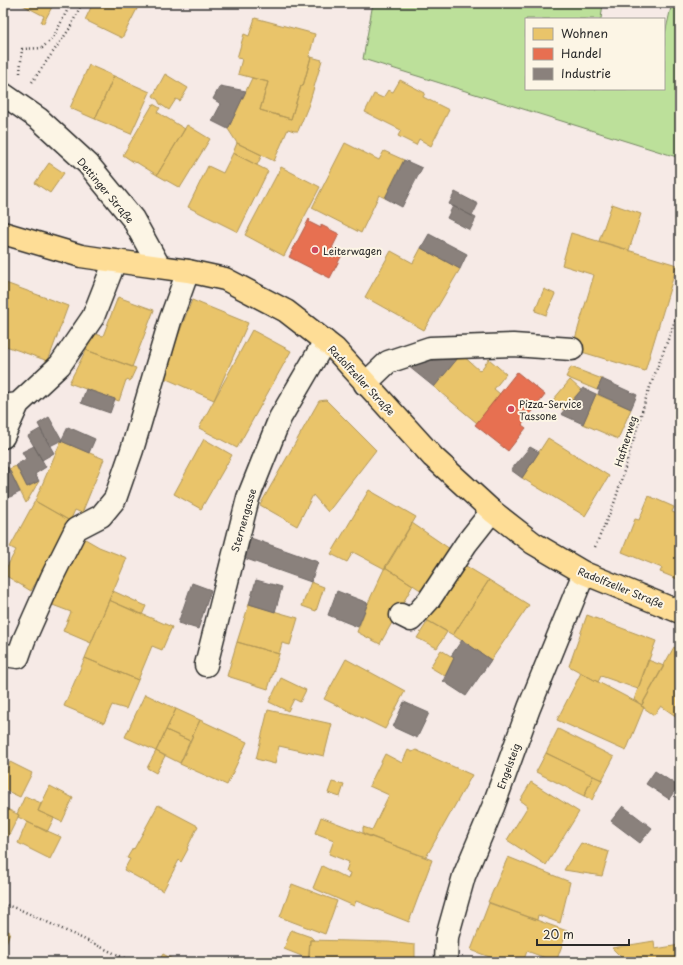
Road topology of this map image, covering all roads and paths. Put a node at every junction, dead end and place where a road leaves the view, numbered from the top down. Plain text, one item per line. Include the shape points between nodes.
1 (71, 3) edge
2 (82, 3) edge
3 (9, 99) edge
4 (3, 233) edge
5 (115, 262) junction
6 (159, 266) junction
7 (188, 271) junction
8 (680, 313) edge
9 (325, 341) junction
10 (572, 349) dead end
11 (365, 384) junction
12 (11, 405) edge
13 (3, 437) edge
14 (492, 511) junction
15 (584, 574) junction
16 (680, 612) edge
17 (401, 615) dead end
18 (4, 655) dead end
19 (206, 665) dead end
20 (3, 904) edge
21 (133, 962) edge
22 (446, 962) edge

1 - 3 path via 53,38 42,48 22,49
2 - 3 path via 70,28 51,56
3 - 6 street, Dettinger Straße via 39,119 88,164 133,219
4 - 5 main road, Radolfzeller Straße via 81,256
5 - 6 main road, Radolfzeller Straße
5 - 12 street via 93,316 60,365
6 - 7 main road, Radolfzeller Straße
7 - 9 main road, Radolfzeller Straße via 225,279 286,311
7 - 18 street via 114,499 102,516 76,529 52,576 18,658
8 - 15 path, Hafnerweg via 648,395 615,501
9 - 11 main road, Radolfzeller Straße
9 - 19 street, Sternengasse via 280,418 248,498
10 - 11 street via 512,345 430,348 388,362
11 - 14 main road, Radolfzeller Straße via 433,457
12 - 13 street
14 - 15 main road, Radolfzeller Straße via 533,543
14 - 17 street via 466,544 429,600 411,620
15 - 16 main road, Radolfzeller Straße
15 - 22 street, Engelsteig via 464,876 447,937
20 - 21 path

